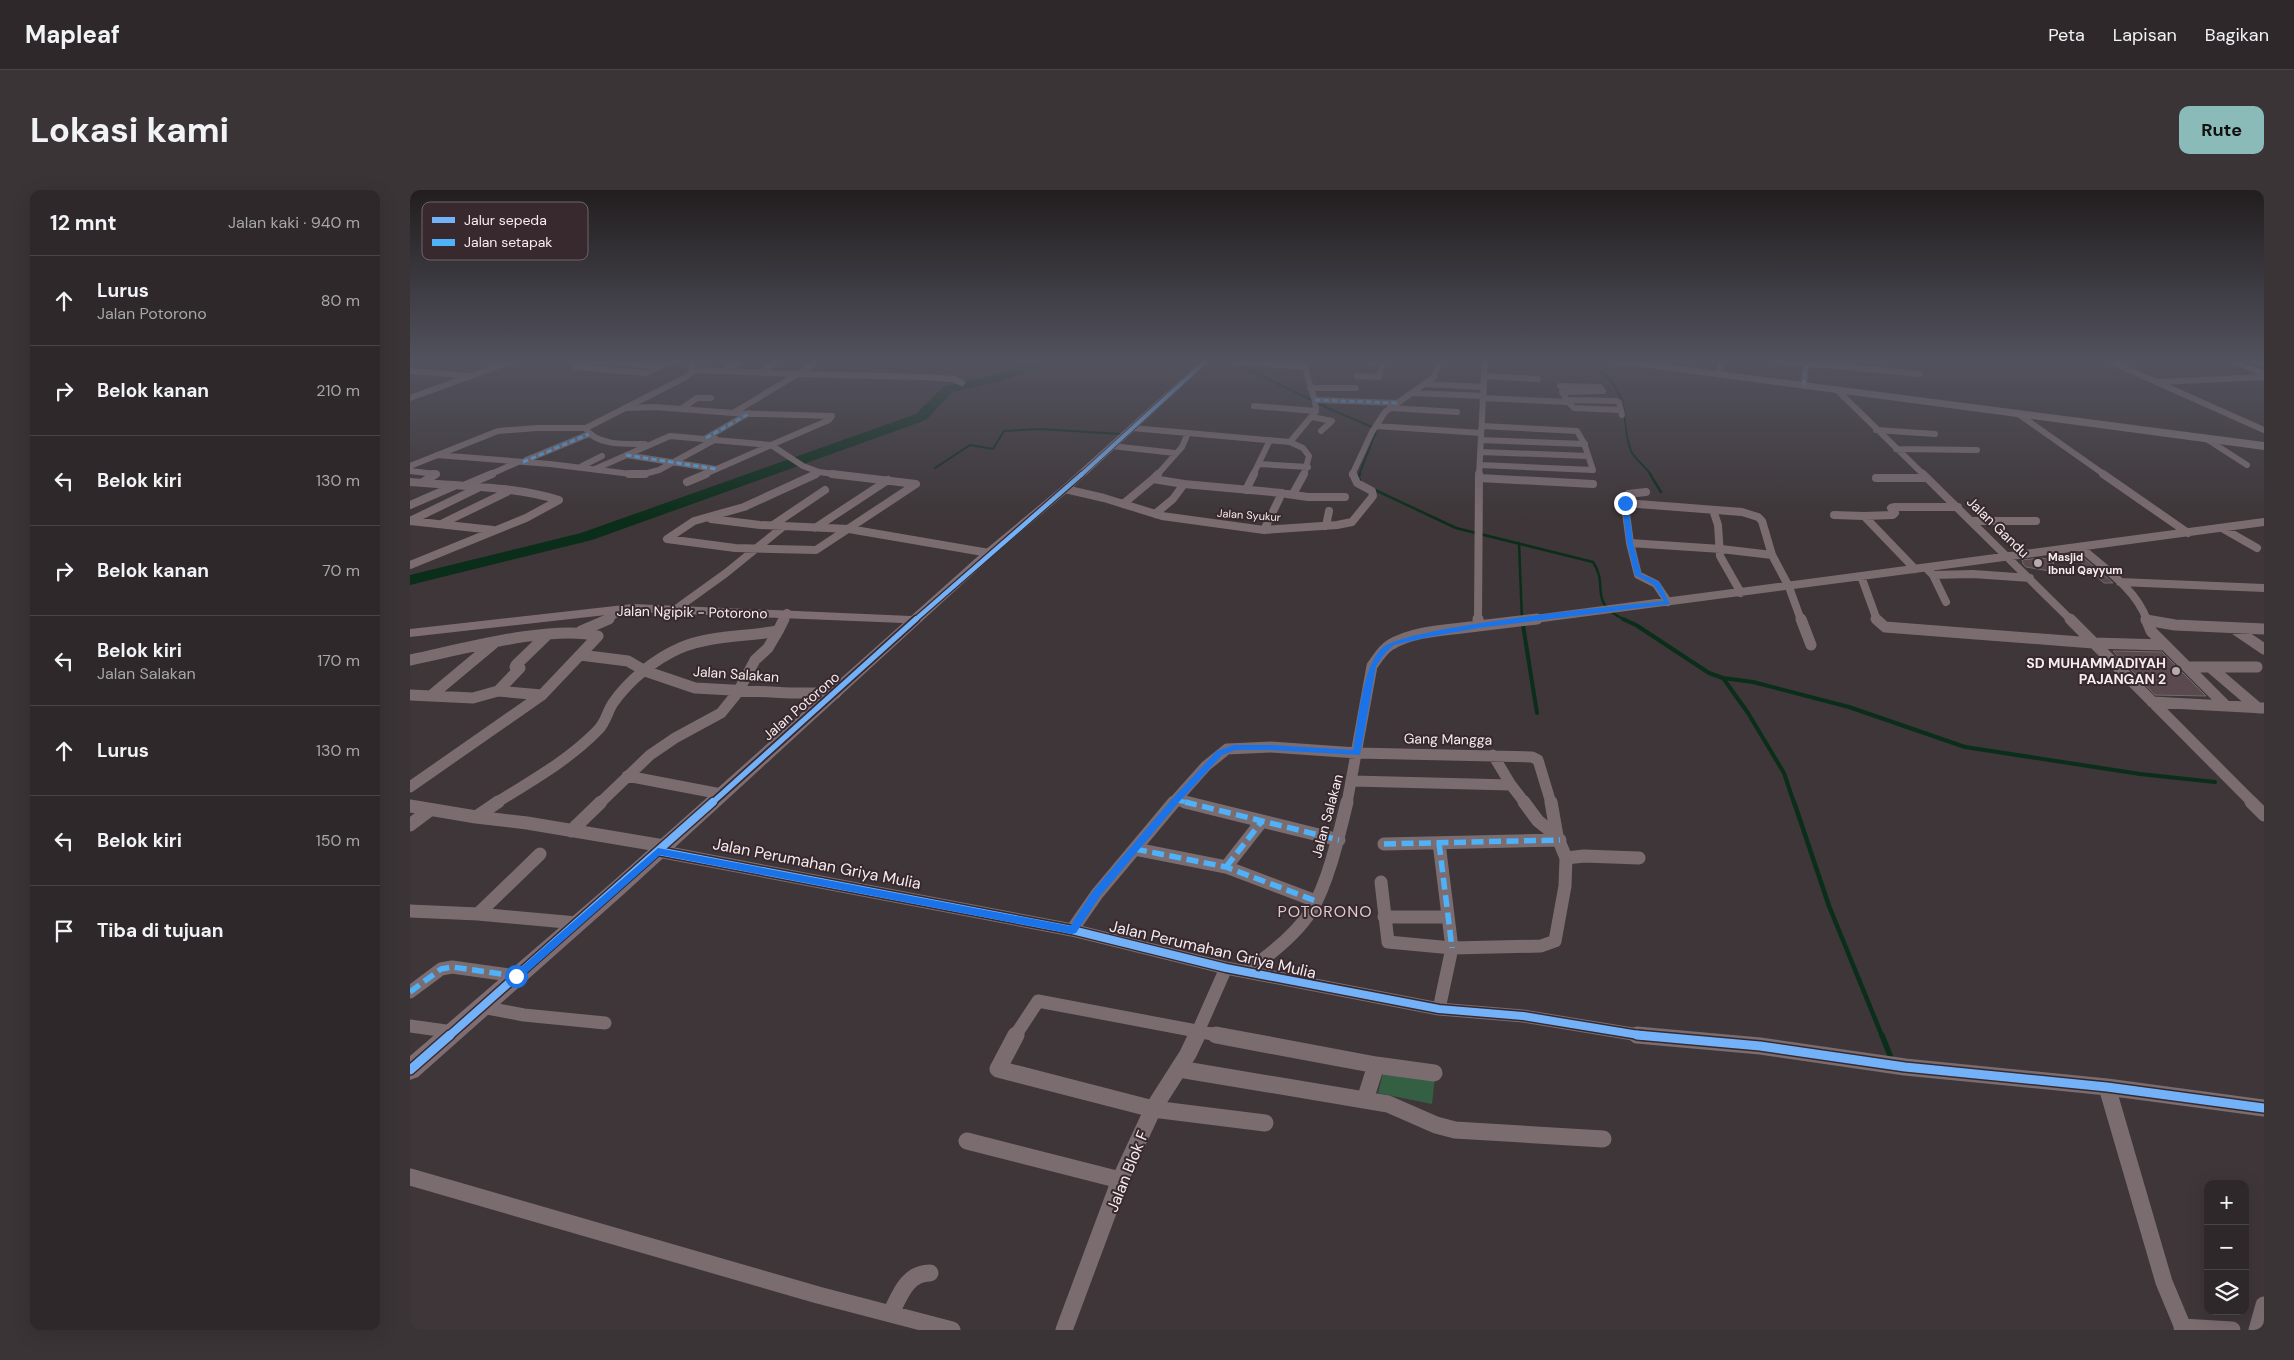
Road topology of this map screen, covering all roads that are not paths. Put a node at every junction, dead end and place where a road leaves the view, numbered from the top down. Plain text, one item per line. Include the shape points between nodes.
1 (616, 413) edge
2 (748, 413) edge
3 (775, 413) edge
4 (1148, 413) edge
5 (1311, 413) edge
6 (1323, 413) edge
7 (1386, 413) edge
8 (1482, 413) edge
9 (1859, 413) edge
10 (2017, 413) edge
11 (2019, 413) edge
12 (2227, 413) edge
13 (1132, 428) junction
14 (1375, 428) junction
15 (585, 430) junction
16 (1876, 430) junction
17 (2264, 430) edge
18 (1321, 431) dead end
19 (1188, 433) junction
20 (1481, 433) junction
21 (1935, 434) dead end
22 (557, 437) dead end
23 (706, 438) junction
24 (2205, 438) junction
25 (716, 439) junction
26 (1270, 440) junction
27 (1290, 442) junction
28 (646, 444) junction
29 (1585, 444) junction
30 (771, 445) junction
31 (1112, 446) junction
32 (2264, 446) edge
33 (1896, 449) junction
34 (1977, 450) dead end
35 (1481, 452) junction
36 (1175, 453) junction
37 (436, 454) junction
38 (626, 455) junction
39 (602, 456) dead end
40 (1588, 456) junction
41 (675, 461) junction
42 (521, 462) junction
43 (1259, 464) junction
44 (1480, 465) junction
45 (2247, 465) dead end
46 (410, 466) edge
47 (1308, 467) junction
48 (583, 468) junction
49 (595, 469) junction
50 (716, 469) junction
51 (410, 471) edge
52 (818, 472) junction
53 (581, 477) dead end
54 (1479, 478) junction
55 (1876, 478) dead end
56 (1925, 478) junction
57 (1153, 479) junction
58 (888, 480) junction
59 (410, 482) edge
60 (422, 482) junction
61 (687, 482) dead end
62 (1184, 484) junction
63 (1593, 484) dead end
64 (460, 486) junction
65 (478, 488) junction
66 (410, 489) edge
67 (1065, 489) junction
68 (825, 490) dead end
69 (1246, 490) junction
70 (508, 491) junction
71 (1646, 492) dead end
72 (1282, 493) junction
73 (1293, 494) junction
74 (1345, 497) dead end
75 (1625, 503) junction
76 (1123, 504) junction
77 (410, 505) edge
78 (1958, 507) junction
79 (1713, 510) junction
80 (729, 511) junction
81 (1329, 511) dead end
82 (1156, 514) junction
83 (1834, 515) dead end
84 (1864, 516) junction
85 (701, 519) junction
86 (722, 520) junction
87 (1972, 520) junction
88 (410, 521) edge
89 (2036, 521) dead end
90 (2264, 522) edge
91 (443, 523) junction
92 (773, 525) junction
93 (784, 526) junction
94 (1326, 526) junction
95 (815, 528) junction
96 (2222, 528) junction
97 (849, 529) junction
98 (494, 530) junction
99 (1264, 530) junction
100 (2188, 533) junction
101 (1630, 543) junction
102 (2080, 547) junction
103 (2257, 548) dead end
104 (756, 549) junction
105 (1721, 549) junction
106 (989, 553) junction
107 (1772, 555) junction
108 (2007, 555) junction
109 (410, 558) edge
110 (421, 560) junction
111 (410, 565) edge
112 (1925, 567) junction
113 (1915, 569) junction
114 (1932, 575) junction
115 (1861, 576) junction
116 (2030, 578) junction
117 (2120, 582) junction
118 (1790, 587) junction
119 (2264, 588) edge
120 (1741, 593) junction
121 (1668, 602) junction
122 (1946, 602) dead end
123 (622, 609) junction
124 (676, 609) junction
125 (787, 613) junction
126 (916, 620) junction
127 (2146, 620) junction
128 (1478, 626) junction
129 (2233, 628) junction
130 (2264, 629) edge
131 (778, 631) junction
132 (410, 633) edge
133 (575, 633) junction
134 (546, 636) junction
135 (496, 642) junction
136 (2093, 643) junction
137 (1811, 645) dead end
138 (2165, 645) junction
139 (2264, 649) edge
140 (580, 655) junction
141 (410, 660) edge
142 (2210, 666) junction
143 (2257, 666) dead end
144 (2187, 667) junction
145 (645, 671) junction
146 (498, 691) junction
147 (738, 692) junction
148 (836, 693) junction
149 (433, 694) junction
150 (410, 695) edge
151 (542, 695) junction
152 (2152, 702) junction
153 (2226, 706) junction
154 (2261, 708) edge
155 (1357, 753) junction
156 (1493, 755) junction
157 (627, 776) junction
158 (1353, 781) junction
159 (1511, 785) junction
160 (410, 787) edge
161 (721, 794) junction
162 (1176, 800) junction
163 (410, 806) edge
164 (430, 810) junction
165 (2264, 815) edge
166 (476, 818) junction
167 (1262, 821) junction
168 (410, 825) edge
169 (571, 831) junction
170 (1558, 838) junction
171 (1339, 840) junction
172 (1384, 844) dead end
173 (1439, 844) junction
174 (661, 849) junction
175 (1135, 849) junction
176 (540, 854) dead end
177 (1566, 858) junction
178 (1639, 858) dead end
179 (1226, 867) junction
180 (1381, 882) dead end
181 (1316, 901) junction
182 (410, 911) edge
183 (478, 914) junction
184 (1384, 917) junction
185 (1448, 917) junction
186 (577, 923) junction
187 (1072, 930) junction
188 (1452, 948) junction
189 (1226, 968) junction
190 (1246, 971) junction
191 (516, 976) junction
192 (410, 992) edge
193 (482, 1007) junction
194 (1439, 1010) junction
195 (605, 1023) dead end
196 (410, 1026) edge
197 (1200, 1031) junction
198 (453, 1032) junction
199 (1376, 1065) junction
200 (1179, 1069) junction
201 (410, 1070) edge
202 (1434, 1073) dead end
203 (2106, 1086) junction
204 (1365, 1100) junction
205 (2264, 1108) edge
206 (1153, 1109) junction
207 (1265, 1123) dead end
208 (1603, 1139) dead end
209 (967, 1141) dead end
210 (410, 1177) edge
211 (1120, 1180) junction
212 (930, 1273) dead end
213 (2264, 1305) edge
214 (891, 1313) junction
215 (2183, 1328) edge
216 (952, 1330) edge
217 (1064, 1330) edge
218 (2232, 1330) edge
219 (2257, 1330) edge

1 - 15 street
2 - 23 street
3 - 30 street via 832,416
4 - 13 street, Jalan Potorono
5 - 27 street
6 - 18 street via 1332,420
7 - 14 street, Jalan Syukur
8 - 20 street
9 - 16 street, Jalan Gandu
10 - 100 street
11 - 24 highway
12 - 17 street
13 - 19 street
13 - 31 street, Jalan Potorono
14 - 20 street
14 - 94 street, Jalan Syukur via 1352,475 1372,491 1373,496 1352,522
15 - 22 street
15 - 28 street via 610,442
15 - 37 street via 504,430
15 - 42 street
16 - 21 street
16 - 33 street, Jalan Gandu
19 - 26 street
19 - 36 street via 1182,447
20 - 29 street
20 - 29 street via 1577,431
20 - 35 street
23 - 25 street
23 - 28 street via 675,435
24 - 32 highway
24 - 45 street
25 - 30 street
25 - 41 street
26 - 27 street
26 - 43 street
27 - 47 street via 1308,452
28 - 38 street
29 - 40 street
30 - 50 street
30 - 52 street
31 - 36 street
31 - 67 street, Jalan Potorono
33 - 34 street
33 - 56 street, Jalan Gandu
35 - 40 street
35 - 44 street
36 - 57 street
37 - 42 street
37 - 46 street
38 - 41 street
38 - 49 street
39 - 48 street
40 - 44 street via 1593,470
41 - 49 street via 645,474
41 - 50 street
42 - 48 street
42 - 64 street
43 - 47 street
43 - 69 street
44 - 54 street
47 - 73 street
48 - 49 street
48 - 53 street
50 - 61 street
51 - 60 street via 436,474
52 - 58 street
52 - 80 street via 766,498
54 - 63 street
54 - 128 street
55 - 56 street
56 - 78 street, Jalan Gandu
57 - 62 street
57 - 76 street
58 - 95 street
58 - 97 street via 916,484
59 - 60 street
60 - 64 street
60 - 66 street
62 - 69 street via 1233,486
62 - 82 street via 1174,499
64 - 65 street
64 - 77 street
65 - 70 street
65 - 88 street
67 - 76 street, Jalan Syukur
67 - 106 street, Jalan Potorono
68 - 92 street
69 - 72 street
70 - 91 street
70 - 98 street via 559,500 544,510
71 - 75 street via 1628,494 1624,498
72 - 73 street
72 - 99 street
73 - 74 street via 1308,498
75 - 79 street
75 - 101 street
76 - 82 street, Jalan Syukur
78 - 84 street via 1895,507 1891,508 1893,515
78 - 87 street, Jalan Gandu
79 - 105 street
79 - 107 street via 1758,517
80 - 85 street
80 - 86 street
81 - 94 street
82 - 99 street, Jalan Syukur
83 - 84 street
84 - 113 street
85 - 86 street
85 - 104 street via 667,539 712,547
86 - 92 street
87 - 89 street
87 - 108 street, Jalan Gandu
88 - 91 street
90 - 96 street, Jalan Salakan
91 - 98 street
92 - 93 street
93 - 95 street
93 - 104 street
94 - 99 street, Jalan Syukur
95 - 97 street
96 - 100 street, Jalan Salakan
96 - 103 street
97 - 104 street via 816,550
97 - 106 street
98 - 110 street
100 - 102 street, Jalan Salakan
101 - 105 street
101 - 121 street via 1638,575 1656,584
102 - 108 street, Jalan Salakan
102 - 117 street
104 - 124 street
105 - 107 street
105 - 120 street via 1720,556
106 - 126 street, Jalan Potorono
107 - 118 street
108 - 112 street, Jalan Salakan
108 - 116 street, Jalan Gandu
109 - 110 street
110 - 111 street
112 - 113 street, Jalan Salakan
112 - 114 street
113 - 115 street, Jalan Salakan
114 - 116 street
114 - 122 street
115 - 118 street, Jalan Salakan
115 - 136 street via 1877,621 1885,627
116 - 136 street, Jalan Gandu
117 - 119 street
117 - 127 street via 2144,609
118 - 120 street, Jalan Salakan
118 - 137 street
120 - 121 street, Jalan Salakan
121 - 128 street, Jalan Salakan
123 - 124 street, Jalan Ngipik - Potorono
123 - 132 street, Jalan Ngipik - Potorono
123 - 133 street
124 - 125 street, Jalan Ngipik - Potorono
125 - 126 street, Jalan Ngipik - Potorono
125 - 131 street
126 - 148 street, Jalan Potorono
127 - 129 street
127 - 138 street via 2151,631
128 - 155 street, Jalan Salakan via 1418,637 1383,650 1372,666
129 - 130 street
129 - 139 street
131 - 145 street via 691,644 667,655
131 - 147 street via 768,648 755,660
133 - 134 street
133 - 140 street via 590,632 598,636
134 - 135 street
134 - 146 street via 516,665 520,668
135 - 141 street
135 - 149 street
136 - 138 street
136 - 152 street, Jalan Gandu
138 - 144 street
140 - 145 street, Jalan Salakan via 628,661
140 - 151 street
142 - 143 street
142 - 144 street
142 - 154 street
144 - 153 street
145 - 147 street, Jalan Salakan via 694,688
145 - 166 street via 614,703 600,727 566,757 544,775
146 - 149 street via 473,698
146 - 151 street
147 - 148 street, Jalan Salakan
147 - 157 street via 721,713 675,738
148 - 161 street, Jalan Potorono
149 - 150 street
151 - 160 street
152 - 153 street
152 - 165 street, Jalan Gandu
153 - 154 street
155 - 156 street, Gang Mangga
155 - 158 street, Jalan Salakan
155 - 162 street, Gang Mangga via 1271,747 1227,749 1206,766
156 - 159 street
156 - 170 street, Gang Mangga via 1517,755 1538,760
157 - 161 street
157 - 169 street
158 - 159 street
158 - 171 street, Jalan Salakan
159 - 170 street via 1538,821
161 - 174 street, Jalan Potorono
162 - 167 street
162 - 175 street, Gang Mangga
163 - 164 street, Jalan Perumahan Griya Mulia
164 - 166 street, Jalan Perumahan Griya Mulia
164 - 168 street
166 - 169 street, Jalan Perumahan Griya Mulia
167 - 171 street
167 - 179 street
169 - 174 street, Jalan Perumahan Griya Mulia
170 - 173 street
170 - 177 street
171 - 181 street, Jalan Salakan
172 - 173 street
173 - 185 street
174 - 186 street, Jalan Potorono
174 - 187 street, Jalan Perumahan Griya Mulia
175 - 179 street
175 - 187 street, Gang Mangga
176 - 183 street
177 - 178 street
177 - 188 street via 1565,886 1554,941 1541,946
179 - 181 street
180 - 184 street
181 - 190 street, Jalan Salakan via 1308,916 1271,953
182 - 183 street
183 - 186 street
184 - 185 street
184 - 188 street via 1388,942
185 - 188 street
186 - 191 street, Jalan Potorono
187 - 189 street, Jalan Perumahan Griya Mulia
188 - 194 street
189 - 190 street, Jalan Perumahan Griya Mulia
189 - 197 street, Jalan Blok F
190 - 194 street, Jalan Perumahan Griya Mulia
191 - 192 street via 444,968
191 - 193 street, Jalan Potorono
193 - 195 street via 524,1015
193 - 198 street, Jalan Potorono
194 - 203 street, Jalan Perumahan Griya Mulia via 1523,1016 1646,1036 1760,1046 1905,1067
196 - 198 street
197 - 199 street
197 - 200 street, Jalan Blok F
197 - 206 street via 1038,1001 998,1069
198 - 201 street, Jalan Potorono
199 - 202 street
199 - 204 street
200 - 204 street
200 - 206 street, Jalan Blok F
203 - 205 street, Jalan Perumahan Griya Mulia
203 - 215 street via 2164,1282
204 - 208 street via 1388,1104 1454,1130
206 - 207 street
206 - 211 street, Jalan Blok F
209 - 211 street
210 - 214 street via 818,1295
211 - 217 street, Jalan Blok F
212 - 214 street via 921,1271 911,1278
213 - 219 street
214 - 216 street
215 - 218 street

